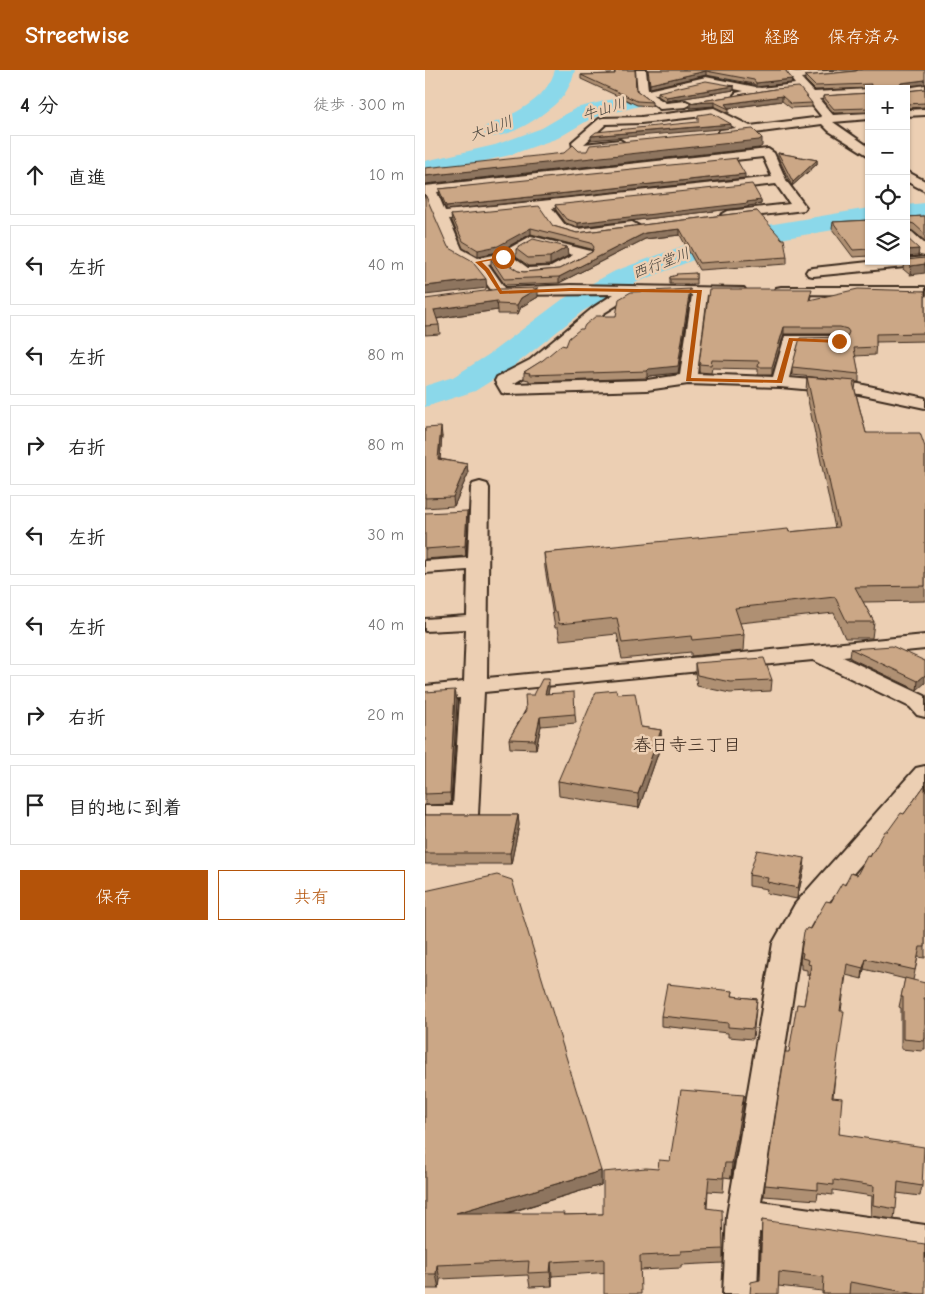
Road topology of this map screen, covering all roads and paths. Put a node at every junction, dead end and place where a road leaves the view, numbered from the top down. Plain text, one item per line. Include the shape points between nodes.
1 (641, 70) edge
2 (856, 70) edge
3 (833, 71) edge
4 (791, 72) edge
5 (803, 87) junction
6 (925, 88) edge
7 (910, 90) edge
8 (763, 92) junction
9 (865, 92) edge
10 (647, 96) junction
11 (733, 96) edge
12 (811, 96) junction
13 (713, 100) edge
14 (773, 102) edge
15 (664, 107) junction
16 (910, 112) edge
17 (925, 112) edge
18 (626, 113) dead end
19 (865, 116) edge
20 (830, 119) junction
21 (750, 131) junction
22 (712, 134) edge
23 (636, 142) edge
24 (579, 148) junction
25 (865, 149) edge
26 (596, 171) junction
27 (910, 177) edge
28 (778, 180) junction
29 (925, 186) edge
30 (614, 197) junction
31 (543, 205) junction
32 (442, 216) junction
33 (712, 217) edge
34 (645, 225) edge
35 (910, 238) edge
36 (925, 252) edge
37 (503, 257) junction
38 (925, 260) edge
39 (478, 262) junction
40 (813, 272) dead end
41 (627, 290) junction
42 (700, 291) junction
43 (749, 291) edge
44 (768, 291) edge
45 (918, 291) edge
46 (500, 292) junction
47 (481, 295) edge
48 (925, 305) edge
49 (839, 341) edge
50 (688, 379) junction
51 (780, 382) junction
52 (925, 403) edge
53 (480, 488) dead end
54 (479, 564) junction
55 (425, 567) edge
56 (478, 622) junction
57 (425, 625) edge
58 (925, 642) edge
59 (815, 652) junction
60 (474, 686) junction
61 (425, 693) edge
62 (925, 710) edge
63 (925, 774) edge
64 (425, 814) edge
65 (743, 1215) junction
66 (925, 1241) edge
67 (740, 1294) edge

1 - 10 street via 642,90
2 - 3 street
3 - 4 street
4 - 5 street
5 - 8 street
5 - 12 street
6 - 7 street
8 - 10 street via 706,80 680,80
8 - 11 street
8 - 14 street
9 - 12 street
10 - 15 street
12 - 20 street
13 - 15 street
15 - 18 street
16 - 17 street
19 - 20 street
20 - 21 street
20 - 25 street via 827,122 833,129
21 - 22 street
21 - 24 street via 714,111 603,121 578,142
23 - 24 street
24 - 26 street
26 - 28 street via 768,153
26 - 30 street
26 - 32 street via 429,189
27 - 29 street
28 - 30 street
28 - 33 street via 799,207
30 - 31 street
31 - 32 street
31 - 34 street via 560,228 577,232
32 - 39 street via 456,252
35 - 36 street
37 - 37 street via 531,240 586,254 554,271 525,272
37 - 39 street
38 - 40 street
39 - 46 street via 487,270
41 - 42 street
41 - 46 street
41 - 50 street via 536,363 503,381 508,389 647,385
42 - 43 street
42 - 50 street
44 - 45 street
45 - 48 street
46 - 47 street
49 - 51 street via 791,339
50 - 51 street
51 - 52 street via 859,389
53 - 54 street via 471,513
54 - 55 street
54 - 56 street
56 - 57 street
56 - 60 street
58 - 59 street
59 - 60 street
59 - 62 street via 918,702
60 - 61 street via 458,691
60 - 64 street via 465,815
63 - 65 street via 805,911 787,943
65 - 66 street
65 - 67 street

